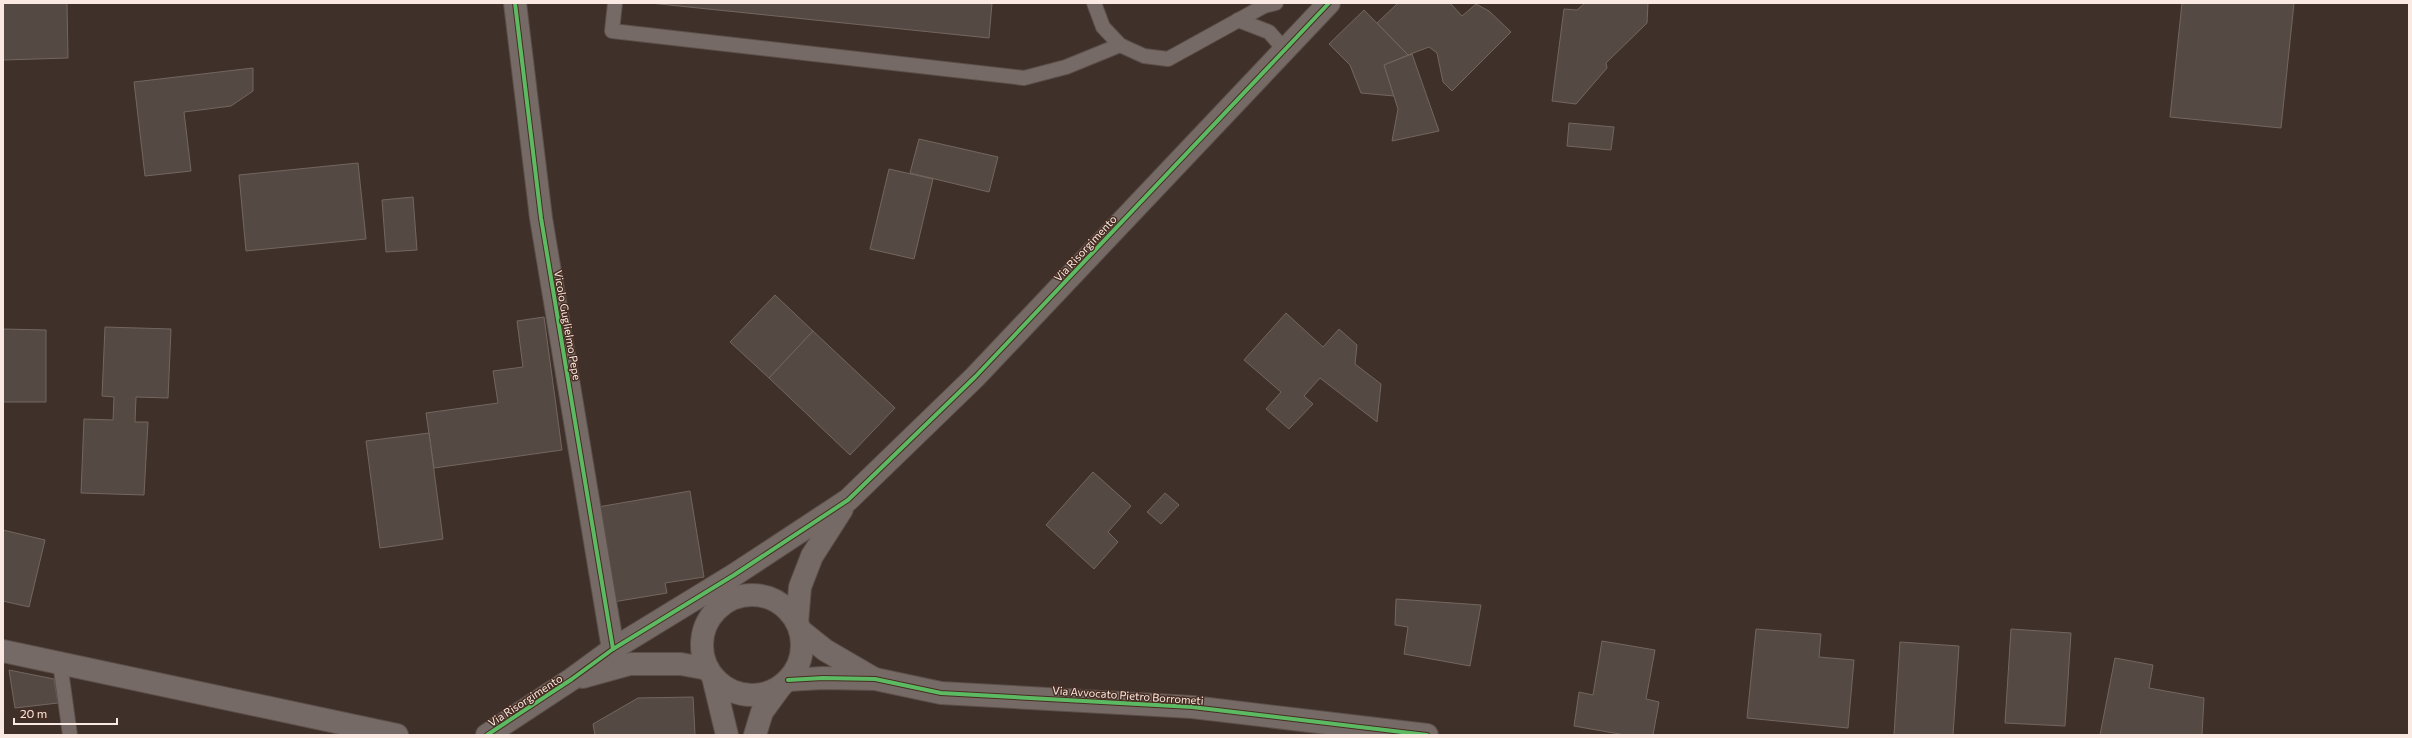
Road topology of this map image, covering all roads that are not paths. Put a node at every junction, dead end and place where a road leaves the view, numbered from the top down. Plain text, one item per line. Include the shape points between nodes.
1 (515, 3) edge
2 (615, 3) edge
3 (1094, 3) edge
4 (1276, 3) edge
5 (1329, 3) edge
6 (1238, 20) junction
7 (1120, 45) junction
8 (1284, 50) junction
9 (848, 500) junction
10 (734, 575) junction
11 (721, 605) junction
12 (666, 618) junction
13 (798, 626) junction
14 (613, 649) junction
15 (3, 651) edge
16 (60, 663) junction
17 (711, 673) junction
18 (572, 679) junction
19 (875, 679) junction
20 (785, 683) junction
21 (70, 735) edge
22 (397, 735) edge
23 (487, 735) edge
24 (727, 735) edge
25 (755, 735) edge
26 (1427, 735) edge

1 - 14 street, Vicolo Guglielmo Pepe via 540,218
2 - 7 lane via 612,32 1024,78 1066,67
3 - 7 lane via 1103,27
4 - 6 lane via 1264,6
5 - 8 street, Via Risorgimento
6 - 7 lane via 1168,59 1144,56
6 - 8 lane via 1269,32
8 - 9 street, Via Risorgimento via 975,377
9 - 10 street
9 - 13 street via 812,556 800,587
10 - 11 street
10 - 12 street
11 - 12 street
11 - 13 street via 751,595 774,600 791,613
11 - 17 street via 704,630 702,640 702,650
12 - 14 street, Via Risorgimento
13 - 19 street via 826,650
13 - 20 street via 802,640 799,662
14 - 18 street, Via Risorgimento
15 - 16 street
16 - 21 lane
16 - 22 street
17 - 18 street via 681,664 630,664
17 - 20 street via 722,686 745,695 764,694
17 - 24 street
18 - 23 street, Via Risorgimento
19 - 20 street via 823,678
19 - 26 street, Via Avvocato Pietro Borrometi via 941,692 1192,707
20 - 25 street via 762,712

